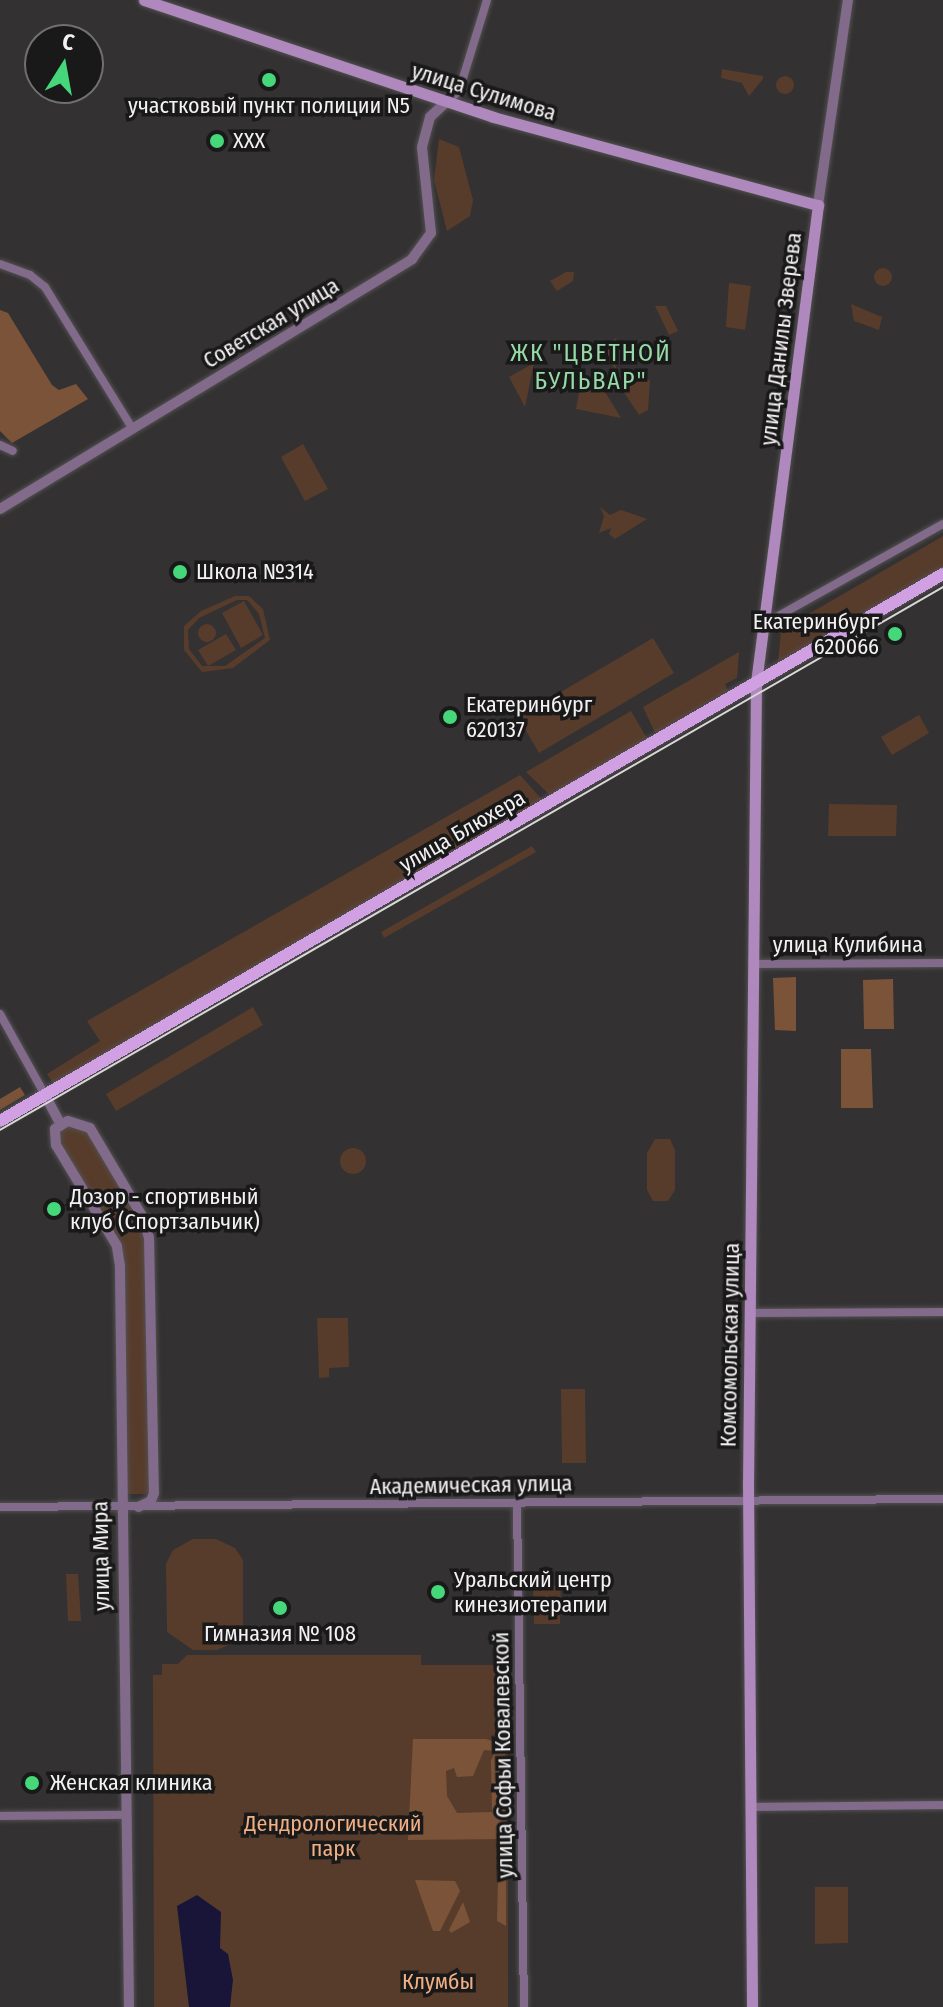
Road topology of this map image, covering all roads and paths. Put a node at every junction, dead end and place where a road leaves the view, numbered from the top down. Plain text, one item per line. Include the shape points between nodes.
1 (144, 0) edge
2 (487, 0) edge
3 (848, 0) edge
4 (446, 102) junction
5 (818, 205) junction
6 (0, 264) edge
7 (132, 428) junction
8 (0, 445) edge
9 (13, 451) dead end
10 (0, 509) edge
11 (943, 524) edge
12 (942, 577) edge
13 (764, 624) junction
14 (756, 684) junction
15 (943, 963) edge
16 (754, 964) junction
17 (0, 1014) edge
18 (45, 1095) junction
19 (0, 1121) edge
20 (61, 1125) junction
21 (943, 1312) edge
22 (750, 1313) junction
23 (943, 1499) edge
24 (748, 1500) junction
25 (517, 1502) junction
26 (0, 1507) edge
27 (138, 1507) junction
28 (119, 1508) junction
29 (943, 1805) edge
30 (750, 1807) junction
31 (126, 1815) junction
32 (0, 1816) edge
33 (129, 2007) edge
34 (524, 2007) edge
35 (752, 2007) edge

1 - 4 main road, улица Сулимова
2 - 4 street via 459,91
3 - 5 street, улица Данилы Зверева
4 - 5 main road, улица Сулимова
4 - 7 street, Советская улица via 430,117 420,157 432,227 421,251
5 - 13 main road, улица Данилы Зверева
6 - 7 street via 45,287
7 - 10 street, Советская улица
8 - 9 street
11 - 13 street
12 - 14 main road, улица Блюхера
13 - 14 main road, улица Данилы Зверева
14 - 16 main road, Комсомольская улица
14 - 18 main road, улица Блюхера
15 - 16 street, улица Кулибина
16 - 22 main road, Комсомольская улица
17 - 18 street
18 - 19 main road, улица Блюхера
18 - 20 street, улица Мира
20 - 27 street, улица Мира via 77,1120 90,1128 142,1216 149,1238 154,1493 151,1501
20 - 28 street, улица Мира via 55,1129 56,1145 119,1254
21 - 22 street
22 - 24 main road, Комсомольская улица
23 - 24 street, Академическая улица
24 - 25 street, Академическая улица
24 - 30 main road, Комсомольская улица
25 - 27 street, Академическая улица
25 - 34 street, улица Софьи Ковалевской
26 - 28 street, Академическая улица
27 - 28 street, Академическая улица
28 - 31 street, улица Мира
29 - 30 street
30 - 35 main road, Комсомольская улица
31 - 32 street
31 - 33 street, улица Мира

